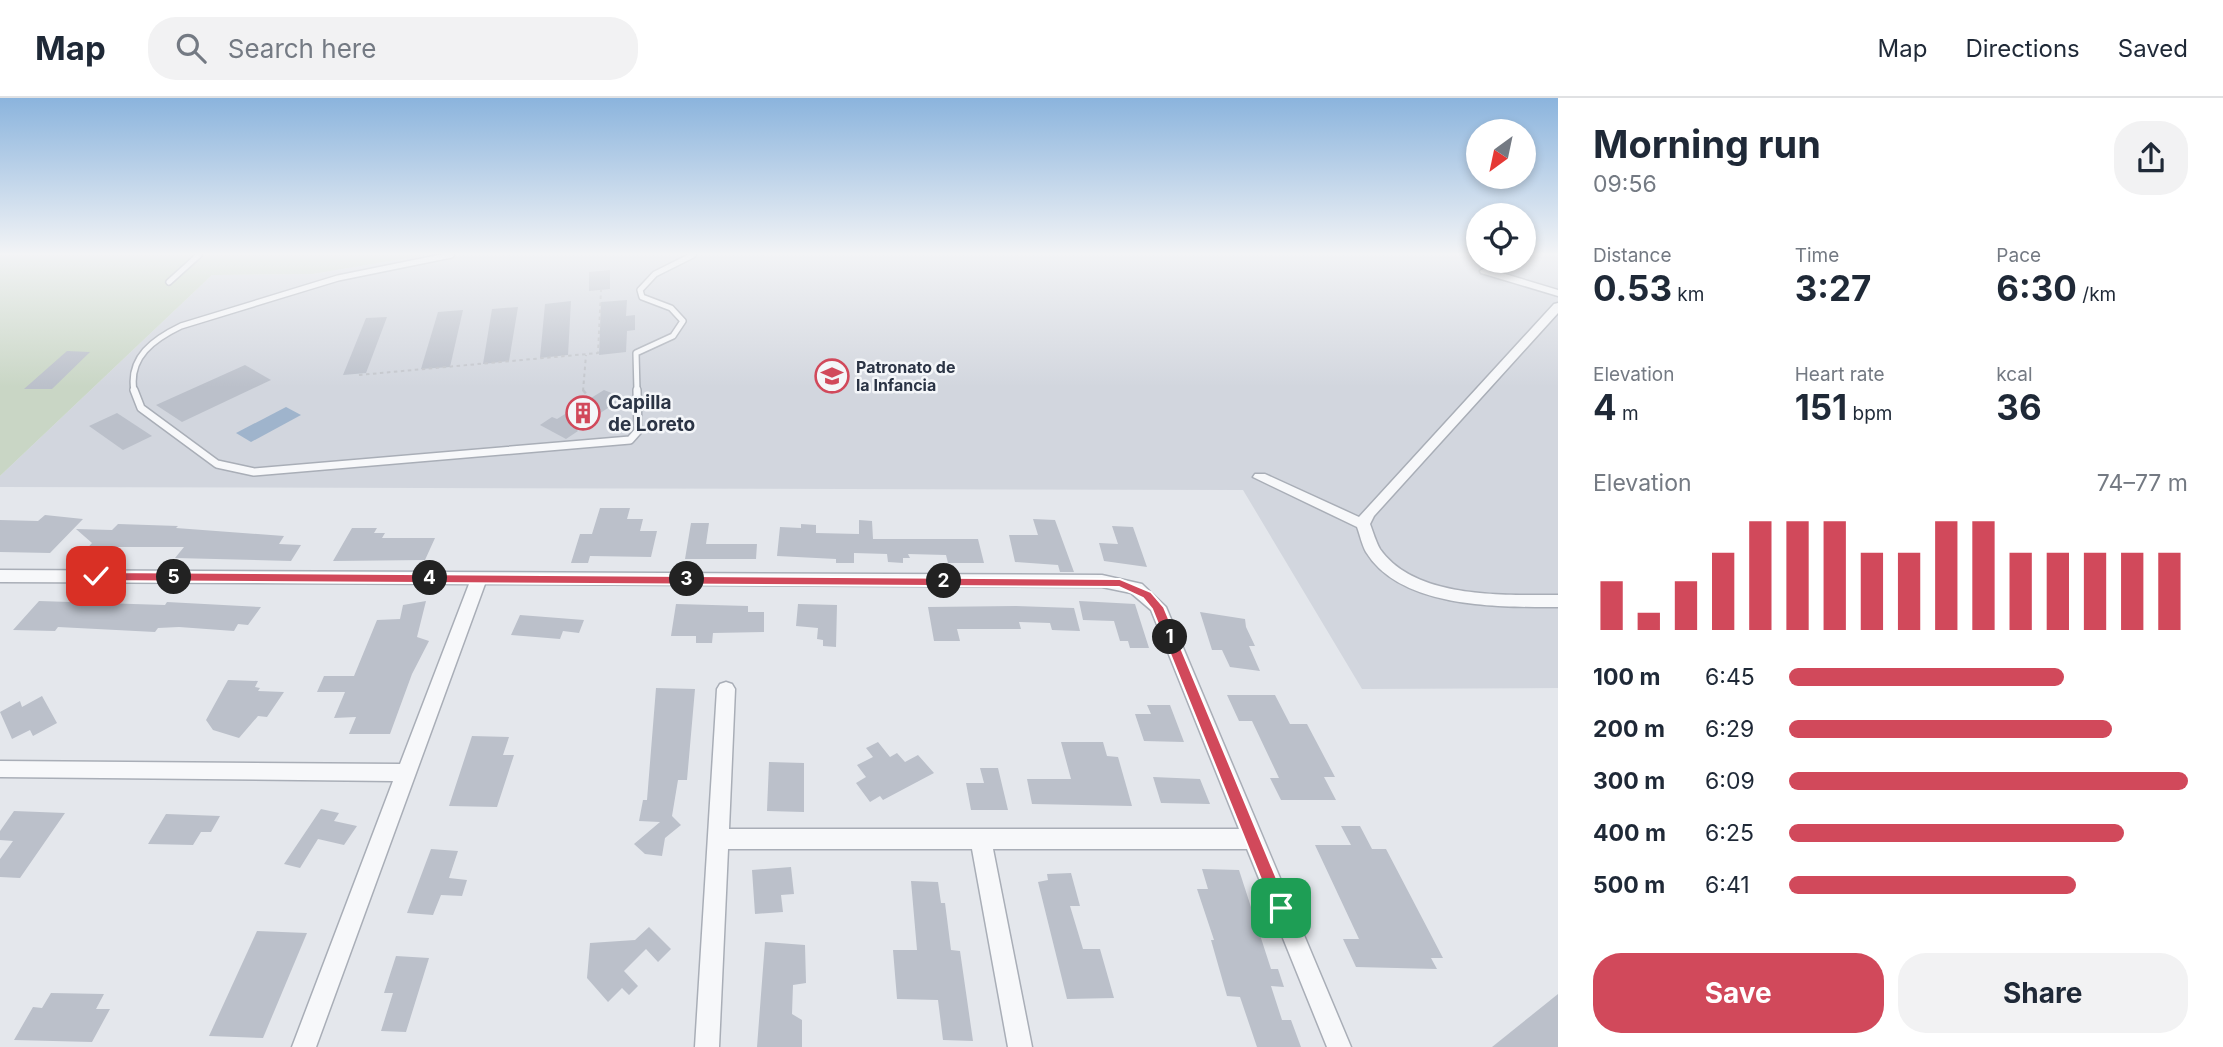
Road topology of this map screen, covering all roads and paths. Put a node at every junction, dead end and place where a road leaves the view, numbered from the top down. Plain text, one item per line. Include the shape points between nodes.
1 (267, 299) edge
2 (601, 299) edge
3 (648, 299) edge
4 (1558, 306) edge
5 (586, 355) junction
6 (359, 376) dead end
7 (587, 395) dead end
8 (1260, 477) dead end
9 (1363, 524) junction
10 (0, 576) edge
11 (479, 578) junction
12 (1558, 601) edge
13 (726, 689) dead end
14 (0, 769) edge
15 (406, 773) junction
16 (718, 839) junction
17 (981, 839) junction
18 (1252, 839) junction
19 (304, 1047) edge
20 (707, 1047) edge
21 (1020, 1047) edge
22 (1339, 1047) edge

1 - 3 lane via 166,334 143,352 133,368 135,396 142,408 217,464 254,472 630,440 638,431 636,354 673,336 682,321 671,308
2 - 5 path via 598,353
4 - 9 street
5 - 6 path
5 - 7 path via 583,393
8 - 9 street
9 - 12 street via 1370,548 1384,563 1440,593 1475,601
10 - 11 street
11 - 15 street
11 - 18 street via 1102,581 1136,588 1158,607
13 - 16 street
14 - 15 street
15 - 19 street
16 - 17 street
16 - 20 street
17 - 18 street
17 - 21 street
18 - 22 street

